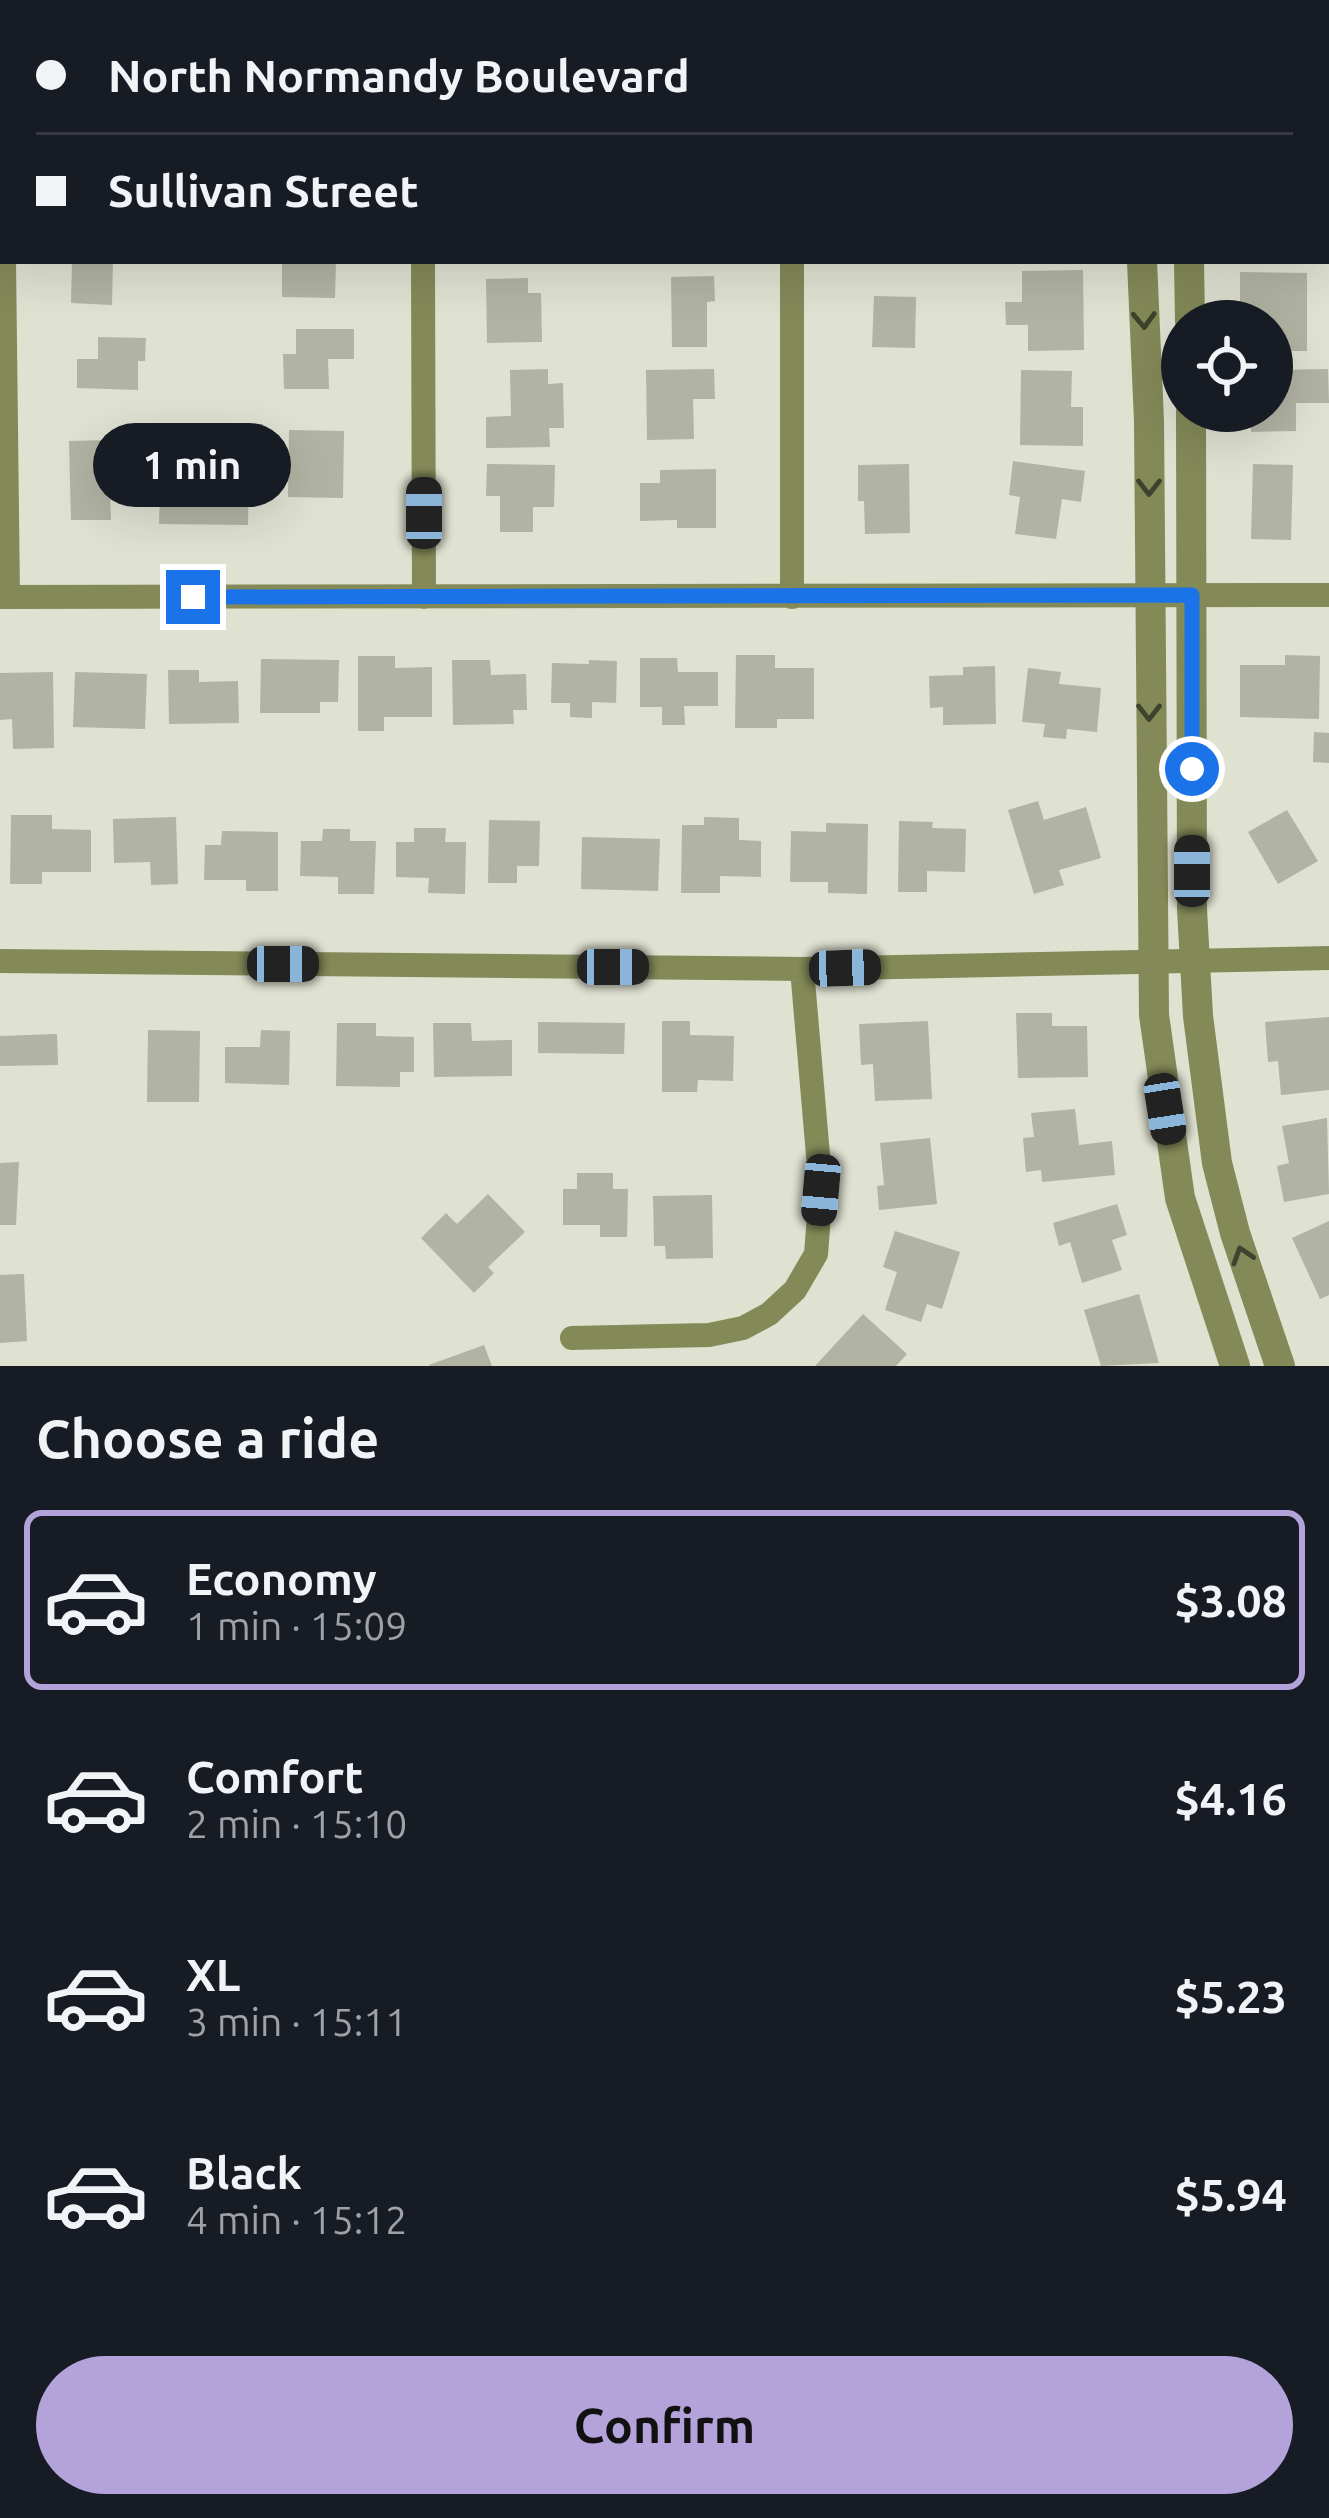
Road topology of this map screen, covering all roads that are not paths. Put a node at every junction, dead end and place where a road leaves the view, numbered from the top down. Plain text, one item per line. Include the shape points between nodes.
1 (4, 264) edge
2 (423, 264) edge
3 (792, 264) edge
4 (1142, 264) edge
5 (1189, 264) edge
6 (1190, 300) edge
7 (1191, 432) edge
8 (1148, 595) junction
9 (1192, 595) junction
10 (1329, 595) edge
11 (4, 597) edge
12 (424, 597) junction
13 (792, 597) junction
14 (1329, 958) edge
15 (1151, 959) junction
16 (1194, 959) junction
17 (0, 961) edge
18 (802, 969) junction
19 (572, 1338) dead end
20 (1234, 1366) edge
21 (1280, 1366) edge

1 - 11 street
2 - 12 street
3 - 13 street
4 -> 8 street
5 - 6 street
7 - 9 street
8 - 9 street
8 - 13 street
8 -> 15 street
9 - 10 street
9 - 16 street
11 - 12 street
12 - 13 street
14 - 16 street
15 - 16 street
15 - 18 street
15 - 20 street via 1180,1198
21 -> 16 street via 1217,1162
17 - 18 street
18 - 19 street via 821,1190 815,1254 795,1290 743,1328

